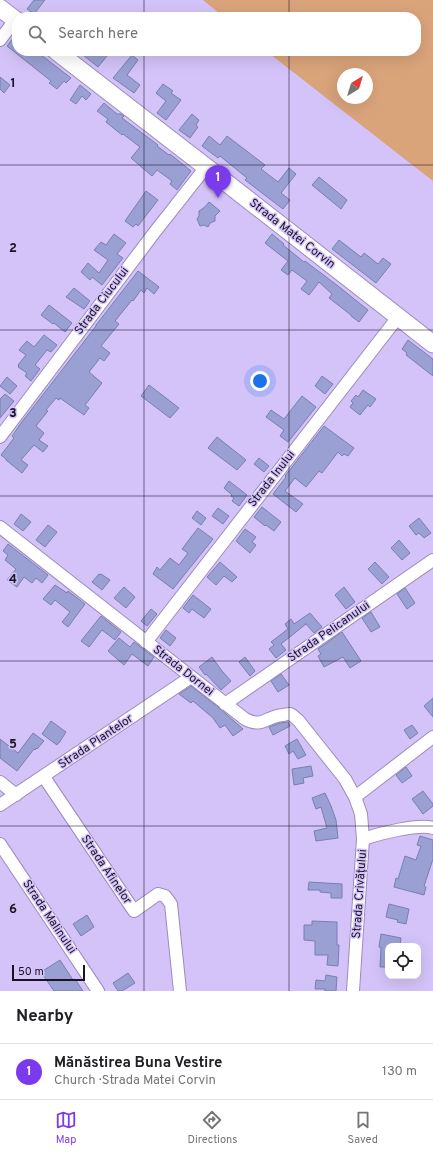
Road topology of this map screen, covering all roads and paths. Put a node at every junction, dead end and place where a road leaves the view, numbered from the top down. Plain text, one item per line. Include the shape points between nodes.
1 (0, 8) edge
2 (12, 17) edge
3 (12, 25) edge
4 (0, 40) edge
5 (62, 56) edge
6 (206, 167) junction
7 (398, 317) junction
8 (433, 344) edge
9 (0, 437) edge
10 (0, 527) edge
11 (433, 560) edge
12 (146, 642) junction
13 (191, 677) junction
14 (225, 704) junction
15 (433, 737) edge
16 (44, 777) junction
17 (0, 782) edge
18 (16, 795) junction
19 (355, 798) junction
20 (0, 806) edge
21 (433, 828) edge
22 (363, 838) junction
23 (0, 844) edge
24 (98, 991) edge
25 (180, 991) edge
26 (353, 991) edge

1 - 2 main road
3 - 4 street
5 - 6 main road, Strada Matei Corvin
6 - 7 main road, Strada Matei Corvin
6 - 9 street, Strada Ciucului
7 - 8 main road, Strada Matei Corvin
7 - 12 street, Strada Inului
10 - 12 street, Strada Dornei
11 - 14 street, Strada Pelicanului
12 - 13 street, Strada Dornei
13 - 14 street, Strada Dornei
13 - 16 street, Strada Plantelor
14 - 19 street, Strada Dornei via 251,722 264,722 290,714 298,720 345,779
15 - 19 street
16 - 18 street, Strada Plantelor
16 - 25 street, Strada Afinelor via 134,911 158,894 165,896 171,904
17 - 18 street
18 - 20 street, Strada Plantelor
19 - 22 street, Strada Crivățului via 361,814
21 - 22 street via 413,828
22 - 26 street, Strada Crivățului
23 - 24 street, Strada Malinului

